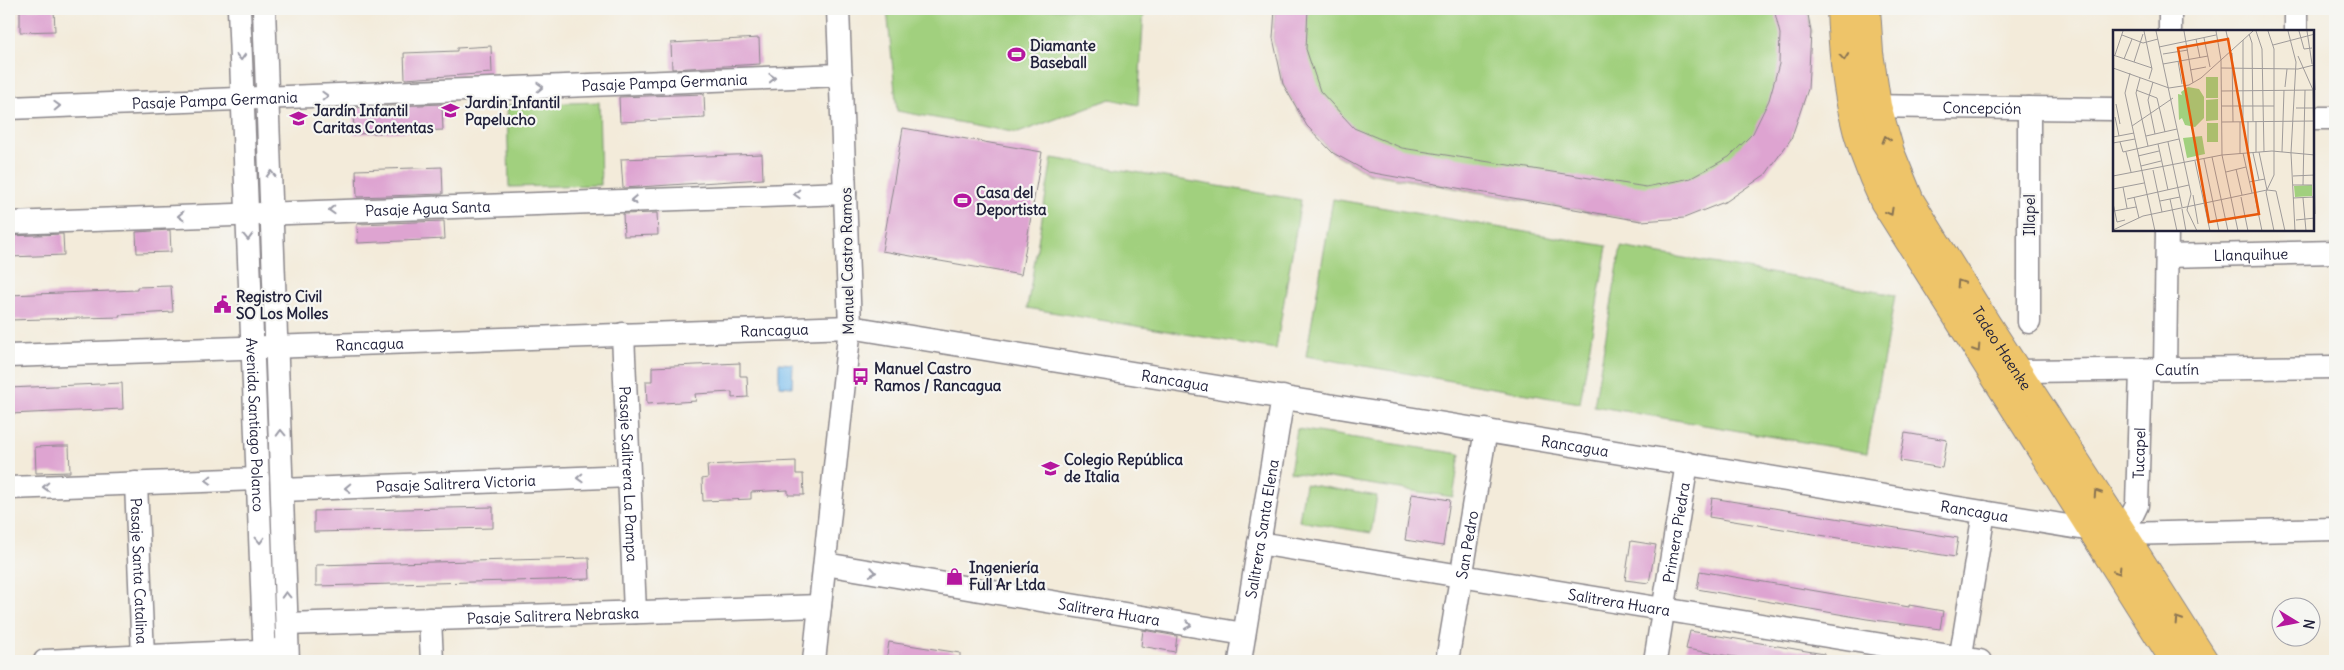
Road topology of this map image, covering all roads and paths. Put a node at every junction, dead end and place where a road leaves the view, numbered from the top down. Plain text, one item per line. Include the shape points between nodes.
1 (239, 9) edge
2 (264, 9) edge
3 (838, 9) edge
4 (1841, 9) edge
5 (1866, 9) edge
6 (2170, 9) edge
7 (2296, 9) edge
8 (2170, 30) edge
9 (2296, 30) edge
10 (840, 75) junction
11 (268, 98) junction
12 (243, 99) junction
13 (1863, 106) junction
14 (9, 108) edge
15 (2029, 108) junction
16 (2113, 109) edge
17 (2314, 118) edge
18 (2335, 118) edge
19 (845, 193) junction
20 (272, 212) junction
21 (247, 213) junction
22 (9, 223) edge
23 (2167, 231) edge
24 (2335, 252) edge
25 (2167, 256) junction
26 (2029, 322) dead end
27 (850, 327) junction
28 (623, 334) junction
29 (278, 346) junction
30 (252, 347) junction
31 (9, 356) edge
32 (2335, 367) edge
33 (2166, 369) junction
34 (2141, 370) junction
35 (2018, 371) junction
36 (1283, 397) junction
37 (1486, 430) junction
38 (1687, 464) junction
39 (629, 476) junction
40 (258, 479) junction
41 (136, 483) junction
42 (9, 488) edge
43 (282, 490) junction
44 (1984, 512) junction
45 (2335, 529) edge
46 (2092, 530) junction
47 (2123, 534) junction
48 (1259, 543) junction
49 (825, 564) junction
50 (1462, 576) junction
51 (820, 606) junction
52 (1663, 609) junction
53 (635, 612) junction
54 (430, 619) junction
55 (287, 624) junction
56 (1244, 634) junction
57 (264, 656) edge
58 (288, 656) edge
59 (143, 657) junction
60 (1967, 660) edge
61 (45, 661) edge
62 (432, 661) edge
63 (814, 661) edge
64 (1240, 661) edge
65 (1447, 661) edge
66 (1654, 661) edge
67 (2175, 661) edge
68 (2204, 661) edge

1 -> 12 street, Avenida Santiago Polanco
2 - 11 street, Avenida Santiago Polanco
3 - 10 street, Manuel Castro Ramos
4 -> 13 main road, Tadeo Haenke via 1846,79
5 - 13 main road, Tadeo Haenke via 1869,53
6 - 8 street
7 - 9 street
11 -> 10 street, Pasaje Pampa Germania
10 - 19 street, Manuel Castro Ramos
11 - 12 street, Pasaje Pampa Germania
20 -> 11 street, Avenida Santiago Polanco
14 -> 12 street, Pasaje Pampa Germania
12 - 21 street, Avenida Santiago Polanco
13 - 15 street, Concepción
35 -> 13 main road, Tadeo Haenke via 1910,201 1890,152
13 -> 46 main road, Tadeo Haenke via 1857,134 1870,172 1896,222
15 - 16 street, Concepción
15 - 26 street, Illapel
17 - 18 street
19 -> 20 street, Pasaje Agua Santa
19 - 27 street, Manuel Castro Ramos
20 - 21 street, Pasaje Agua Santa
20 - 29 street, Avenida Santiago Polanco
21 -> 22 street, Pasaje Agua Santa
21 -> 30 street, Avenida Santiago Polanco
23 - 25 street
24 - 25 street, Llanquihue
25 - 33 street
27 - 28 street, Rancagua
27 - 36 street, Rancagua
27 - 49 street, Manuel Castro Ramos
28 - 29 street, Rancagua
28 - 39 street, Pasaje Salitrera La Pampa
29 - 30 street, Rancagua
43 -> 29 street, Avenida Santiago Polanco
30 - 31 street, Rancagua
30 - 40 street, Avenida Santiago Polanco
32 - 33 street, Cautín
33 - 34 street, Cautín
34 - 35 street, Cautín
34 - 47 street, Tucapel via 2137,505
47 -> 35 main road, Tadeo Haenke
36 - 37 street, Rancagua
36 - 48 street, Salitrera Santa Elena
37 - 38 street, Rancagua
37 - 50 street, San Pedro
38 - 44 street, Rancagua
38 - 52 street, Primera Piedra
39 -> 43 street, Pasaje Salitrera Victoria
39 - 53 street, Pasaje Salitrera La Pampa
40 -> 41 street
40 -> 57 street, Avenida Santiago Polanco
41 -> 42 street
41 - 59 street, Pasaje Santa Catalina
55 -> 43 street, Avenida Santiago Polanco
44 - 46 street, Rancagua
44 - 60 street
45 - 47 street, Rancagua
46 - 47 street, Rancagua
46 -> 67 main road, Tadeo Haenke
68 -> 47 main road, Tadeo Haenke
48 - 50 street, Salitrera Huara
48 - 56 street, Salitrera Santa Elena
49 - 51 street, Manuel Castro Ramos
49 -> 56 street, Salitrera Huara
50 - 52 street, Salitrera Huara
50 - 65 street, San Pedro
51 - 53 street, Pasaje Salitrera Nebraska
51 - 63 street, Manuel Castro Ramos
52 - 60 street, Salitrera Huara
52 - 66 street, Primera Piedra
53 - 54 street, Pasaje Salitrera Nebraska
54 - 55 street, Pasaje Salitrera Nebraska
54 - 62 street
55 - 58 street, Avenida Santiago Polanco
56 - 64 street, Salitrera Santa Elena
57 - 58 street
57 - 59 street
59 - 61 street

